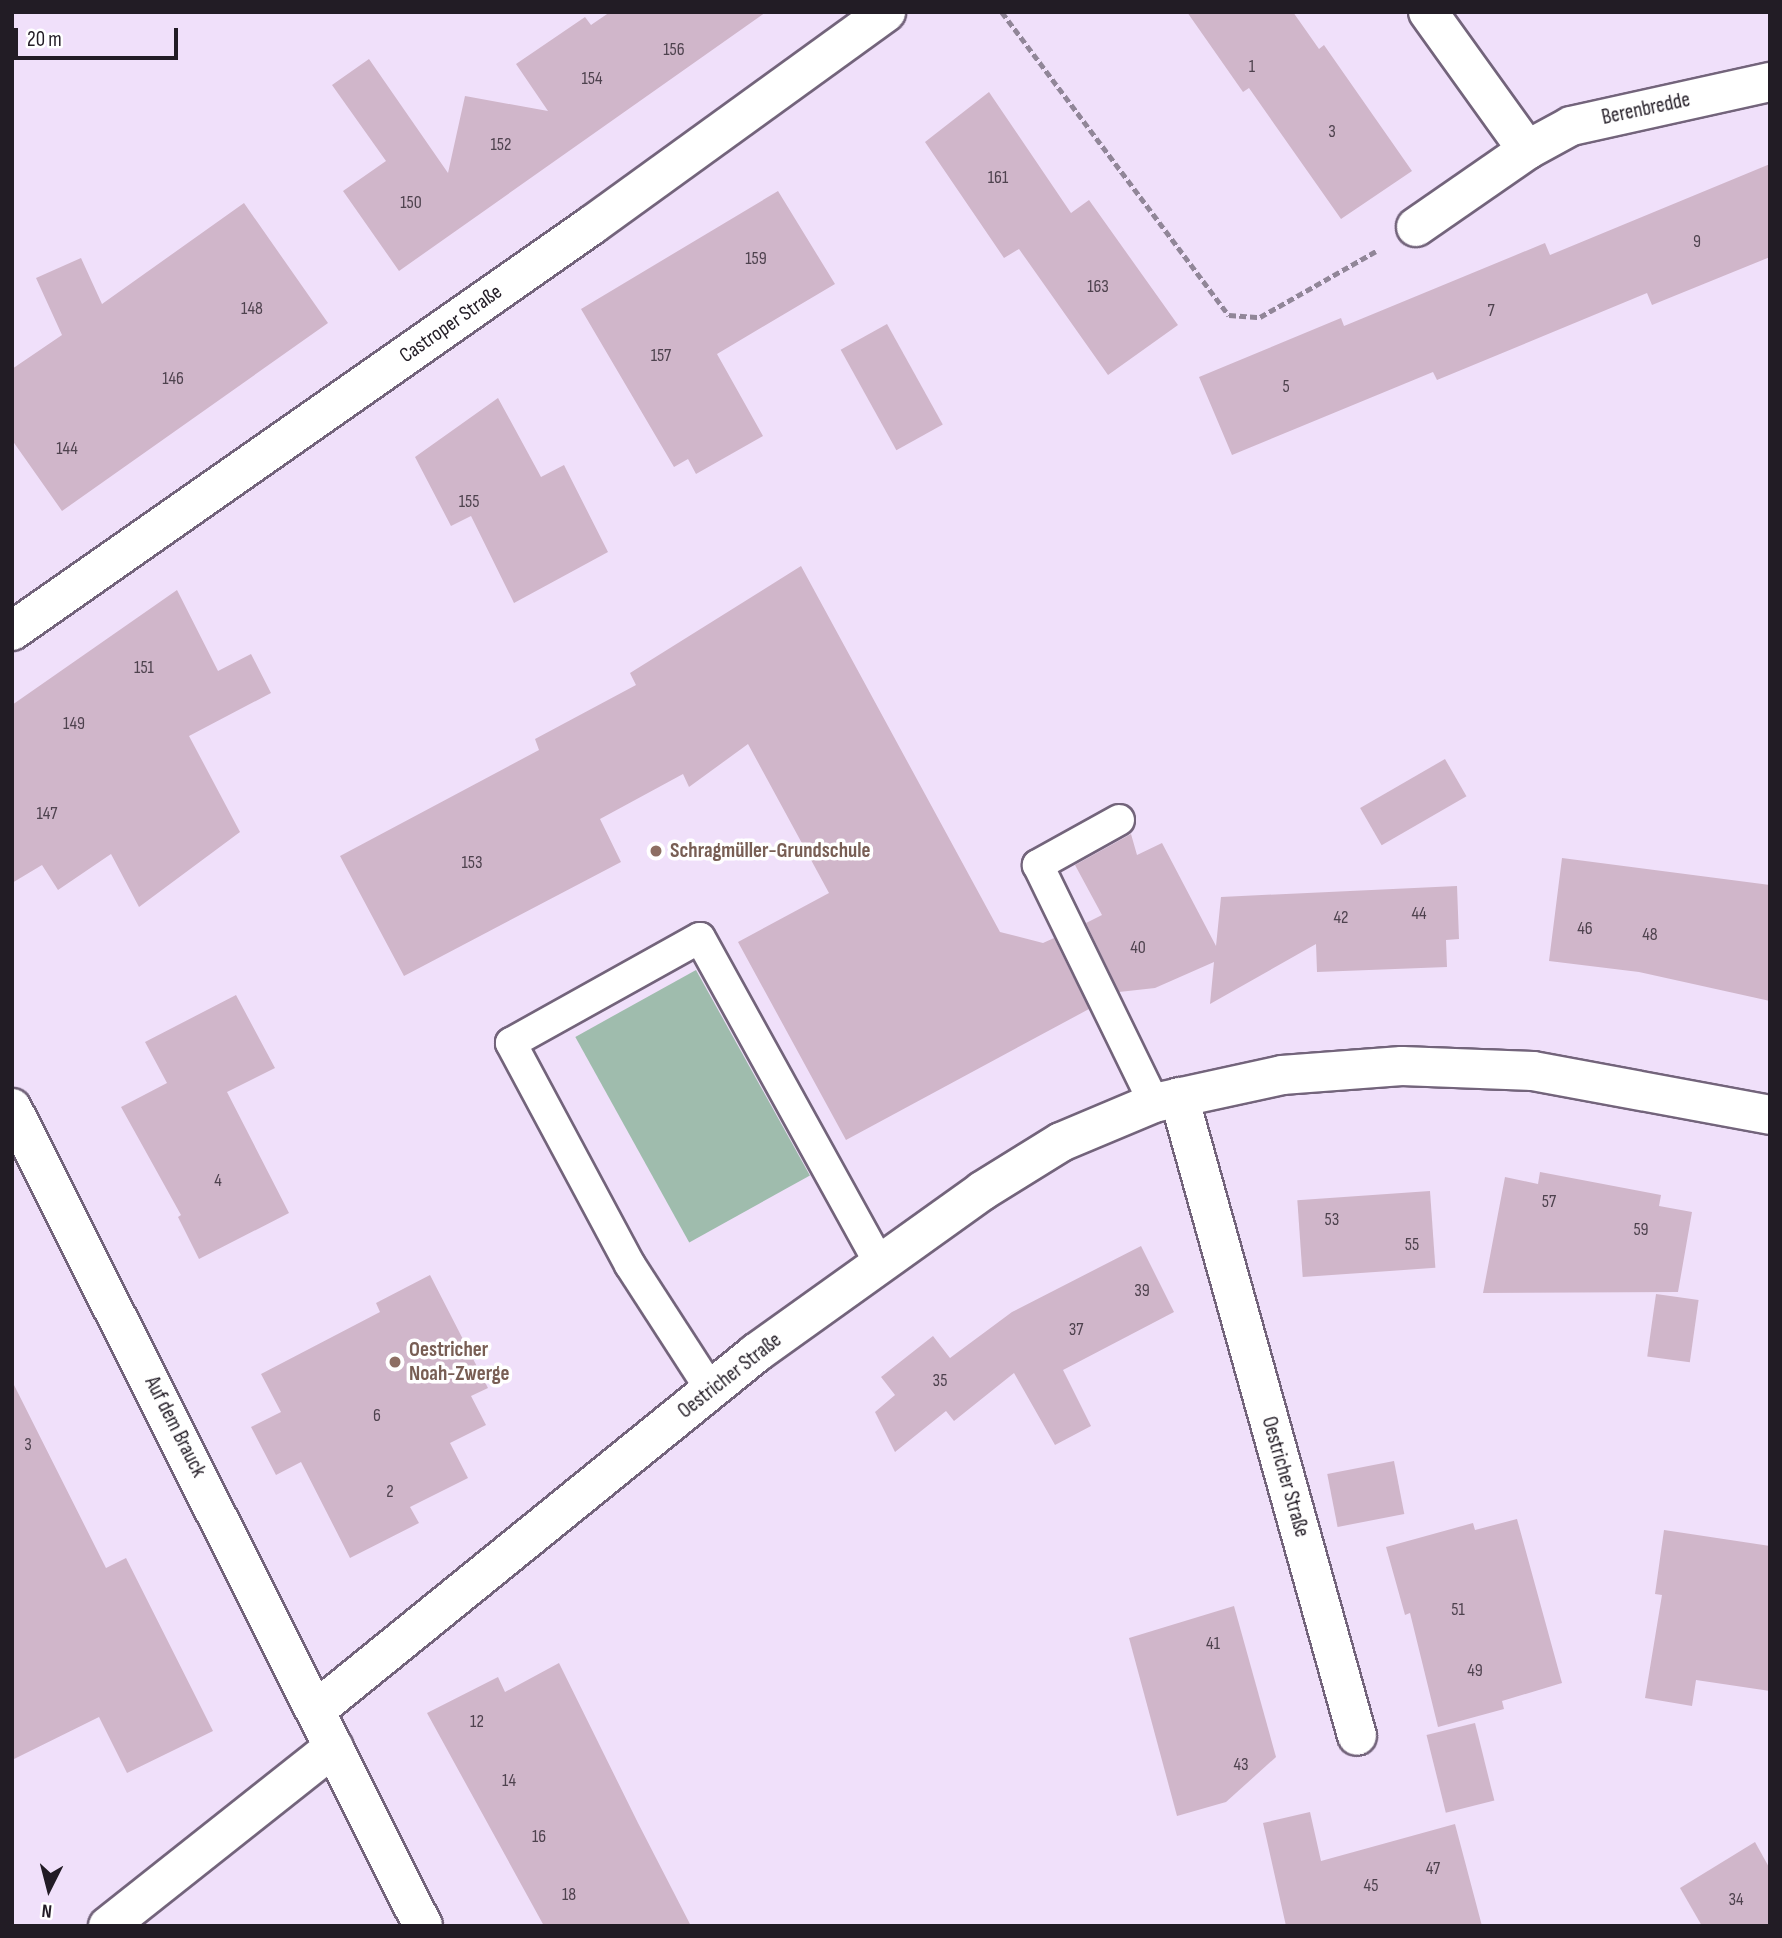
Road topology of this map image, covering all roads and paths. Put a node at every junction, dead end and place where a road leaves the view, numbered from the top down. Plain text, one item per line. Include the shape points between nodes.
1 (886, 12) edge
2 (1002, 12) edge
3 (1429, 12) edge
4 (1770, 82) edge
5 (1527, 150) junction
6 (1416, 227) joint
7 (12, 631) edge
8 (1119, 820) dead end
9 (1166, 1100) junction
10 (12, 1108) edge
11 (1770, 1115) edge
12 (880, 1264) junction
13 (711, 1390) junction
14 (316, 1710) junction
15 (1357, 1736) dead end
16 (334, 1747) junction
17 (108, 1926) edge
18 (423, 1926) edge

1 - 7 street, Castroper Straße via 592,225
2 - 6 path via 1229,315 1260,317
3 - 5 street
4 - 5 street, Berenbredde via 1571,126
5 - 6 street, Berenbredde
8 - 9 lane via 1038,865
9 - 11 street, Oestricher Straße via 1282,1075 1402,1066 1533,1071
9 - 12 street, Oestricher Straße via 1061,1142 982,1191
9 - 15 street, Oestricher Straße
10 - 14 street, Auf dem Brauck
12 - 13 street, Oestricher Straße
12 - 13 lane via 700,938 511,1043 630,1265
13 - 14 street, Oestricher Straße
14 - 16 street, Auf dem Brauck
16 - 17 street
16 - 18 street, Auf dem Brauck

